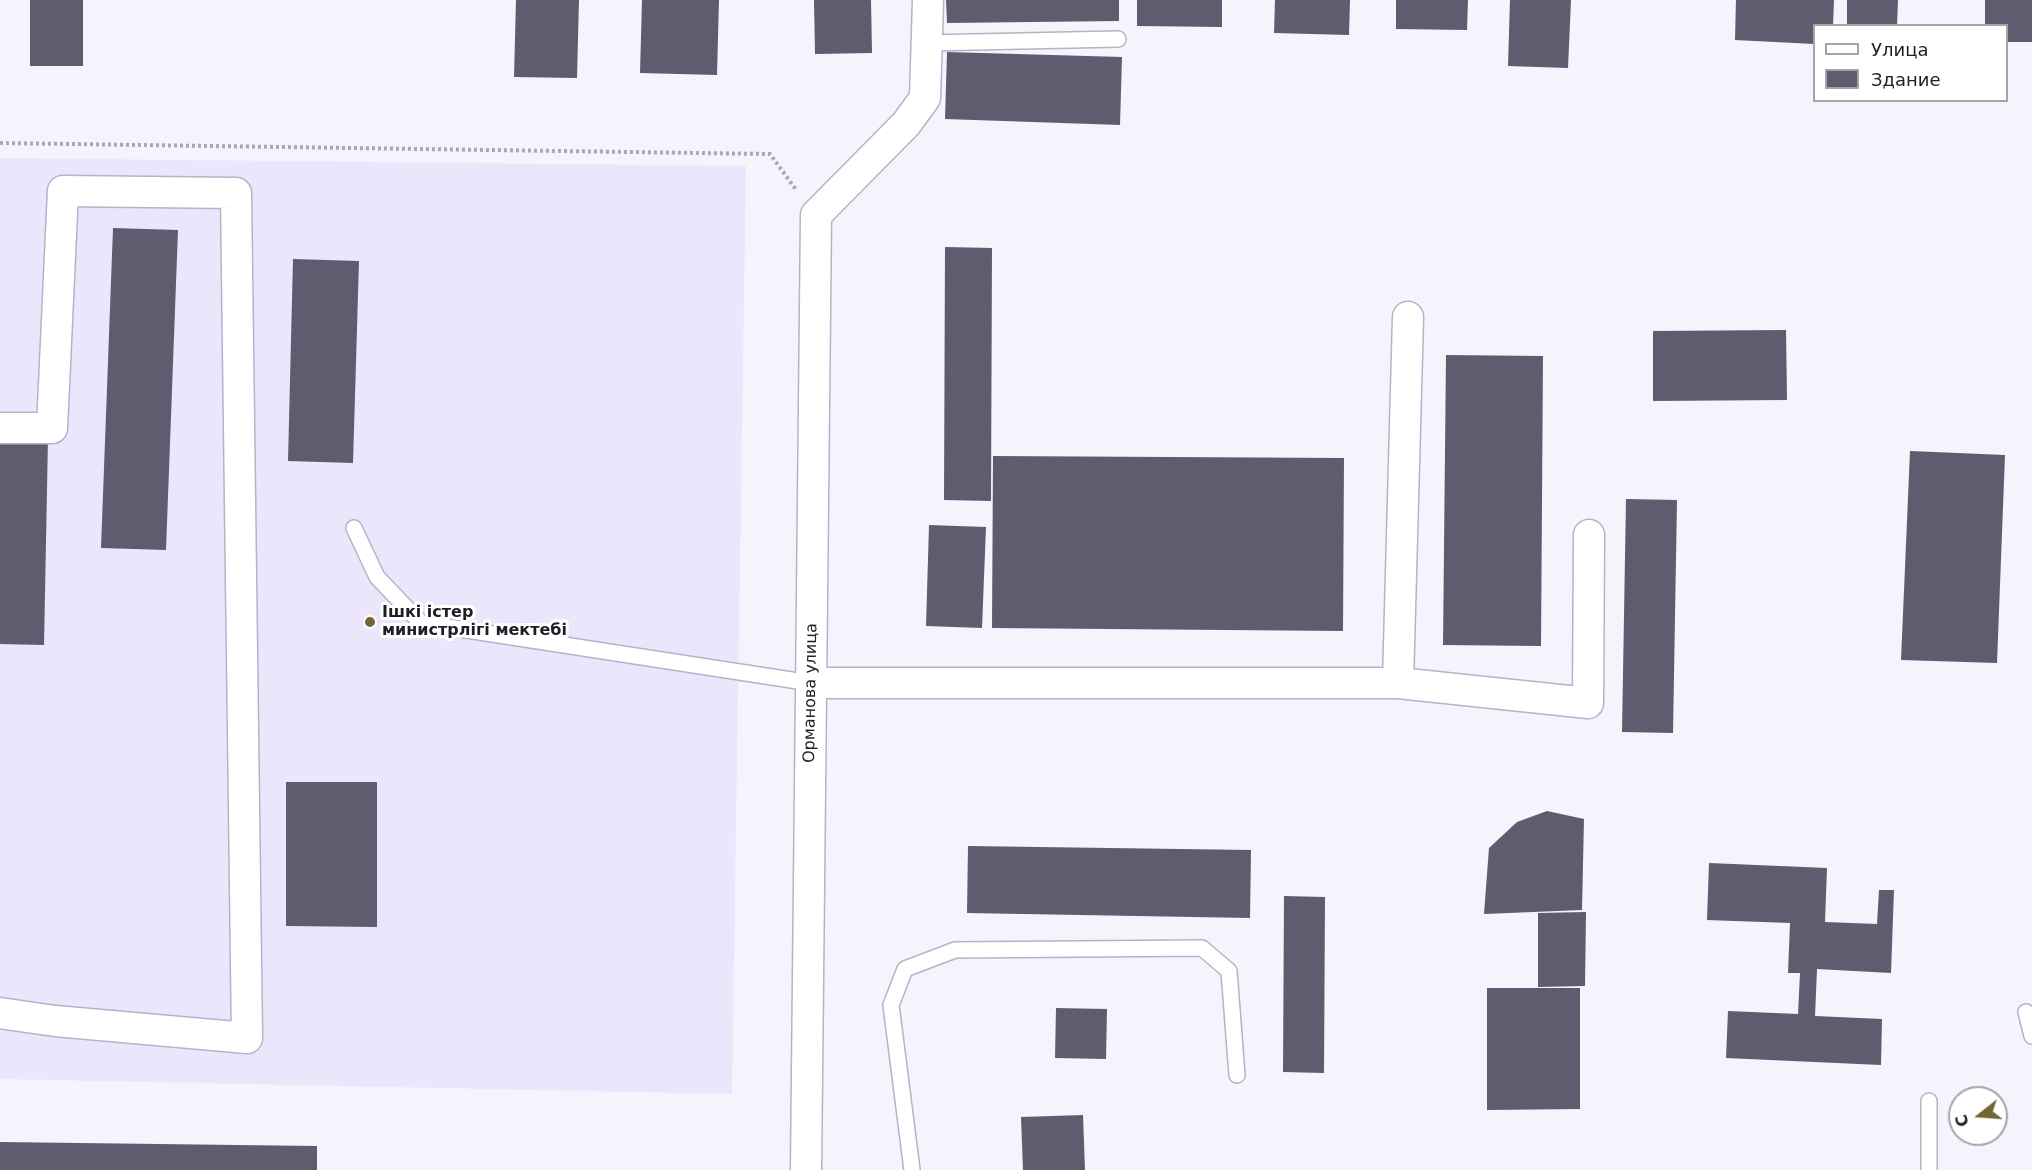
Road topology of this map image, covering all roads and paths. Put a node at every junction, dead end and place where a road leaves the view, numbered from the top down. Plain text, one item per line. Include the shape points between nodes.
1 (928, 0) edge
2 (1118, 39) dead end
3 (926, 43) junction
4 (0, 143) edge
5 (816, 215) junction
6 (1408, 317) dead end
7 (0, 428) edge
8 (354, 528) dead end
9 (1589, 535) dead end
10 (811, 683) junction
11 (1398, 683) junction
12 (2026, 1012) dead end
13 (0, 1013) edge
14 (2032, 1036) edge
15 (1236, 1075) dead end
16 (1929, 1101) dead end
17 (806, 1170) edge
18 (912, 1170) edge
19 (1929, 1170) edge

1 - 3 street
2 - 3 lane
3 - 5 street via 925,98 906,124
4 - 5 path via 770,154
5 - 10 street, Орманова улица
6 - 11 street
7 - 13 street via 51,428 63,191 236,193 247,1038
8 - 10 lane via 377,577 421,623
9 - 11 street via 1588,703
10 - 11 street
10 - 17 street, Орманова улица
12 - 14 lane
15 - 18 lane via 1229,971 1202,948 955,950 905,969 891,1005
16 - 19 lane

